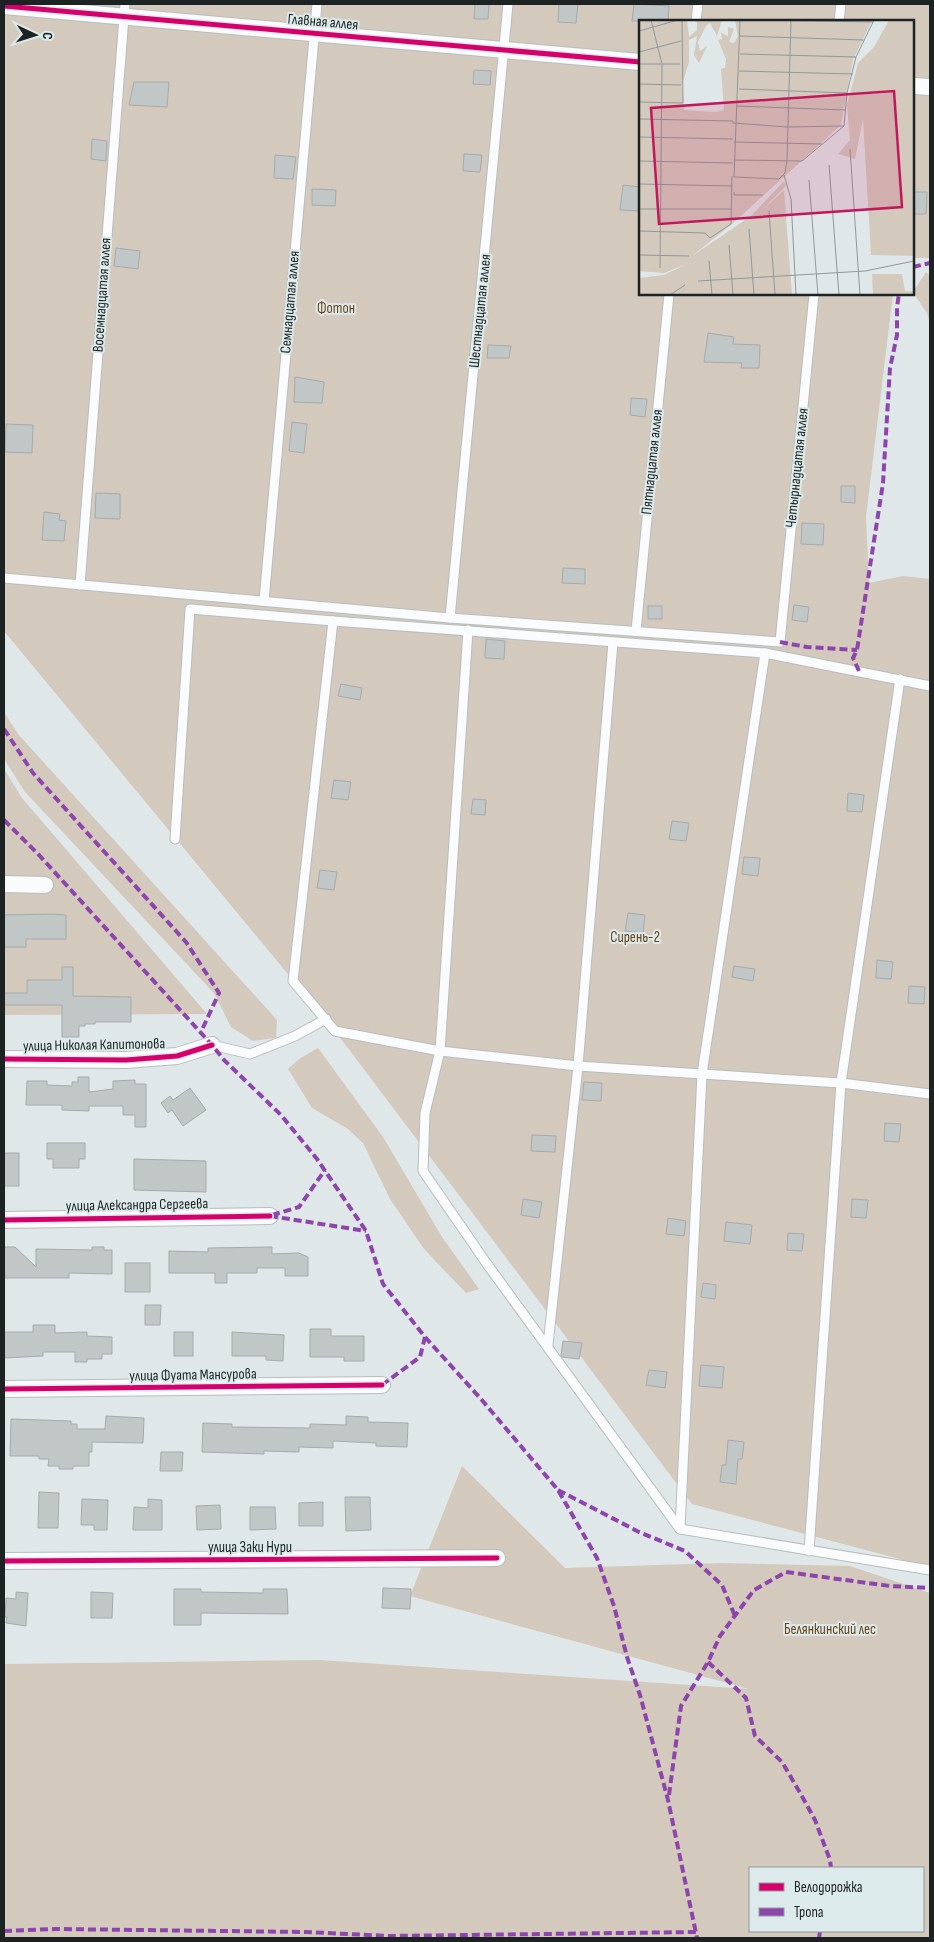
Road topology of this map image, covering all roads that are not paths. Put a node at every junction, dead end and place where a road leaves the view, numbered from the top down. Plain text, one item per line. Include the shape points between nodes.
1 (317, 4) edge
2 (508, 4) edge
3 (698, 4) edge
4 (841, 4) edge
5 (4, 6) edge
6 (124, 10) edge
7 (696, 20) edge
8 (839, 20) edge
9 (314, 34) junction
10 (504, 51) junction
11 (639, 62) edge
12 (914, 86) edge
13 (930, 87) edge
14 (669, 295) edge
15 (814, 295) edge
16 (4, 578) edge
17 (80, 585) junction
18 (264, 601) junction
19 (450, 618) junction
20 (333, 621) junction
21 (468, 630) junction
22 (636, 631) junction
23 (613, 642) junction
24 (765, 653) junction
25 (900, 679) junction
26 (930, 686) edge
27 (174, 840) dead end
28 (4, 884) edge
29 (45, 884) dead end
30 (326, 1019) junction
31 (212, 1045) joint
32 (440, 1051) junction
33 (4, 1059) edge
34 (578, 1066) junction
35 (702, 1074) junction
36 (841, 1083) junction
37 (930, 1094) edge
38 (270, 1216) dead end
39 (4, 1220) edge
40 (548, 1345) junction
41 (382, 1385) dead end
42 (4, 1389) edge
43 (680, 1529) junction
44 (809, 1551) junction
45 (497, 1558) dead end
46 (4, 1561) edge
47 (930, 1570) edge

1 - 9 lane, Семнадцатая аллея
2 - 10 lane, Шестнадцатая аллея
3 - 7 lane
4 - 8 lane
5 - 6 street, Главная аллея
6 - 9 street, Главная аллея
6 - 17 lane, Восемнадцатая аллея
9 - 10 street, Главная аллея
9 - 18 lane, Семнадцатая аллея
10 - 11 street, Главная аллея
10 - 19 lane, Шестнадцатая аллея
12 - 13 street
14 - 22 lane, Пятнадцатая аллея
15 - 22 lane, Четырнадцатая аллея via 780,642
16 - 17 lane
17 - 18 lane
18 - 19 lane
19 - 22 lane
20 - 21 lane
20 - 27 lane via 190,609
20 - 30 lane via 293,981
21 - 23 lane
21 - 32 lane
23 - 24 lane
23 - 34 lane
24 - 25 lane
24 - 35 lane
25 - 26 lane
25 - 36 lane
28 - 29 street
30 - 31 lane via 250,1054
30 - 32 lane via 335,1031
31 - 33 street, улица Николая Капитонова via 177,1056 126,1060
32 - 34 lane
32 - 40 lane via 425,1113 423,1171
34 - 35 lane
34 - 40 lane
35 - 36 lane
35 - 43 lane
36 - 37 lane
36 - 44 lane
38 - 39 street, улица Александра Сергеева
40 - 43 lane
41 - 42 street, улица Фуата Мансурова
43 - 44 lane
44 - 47 lane
45 - 46 street, улица Заки Нури

